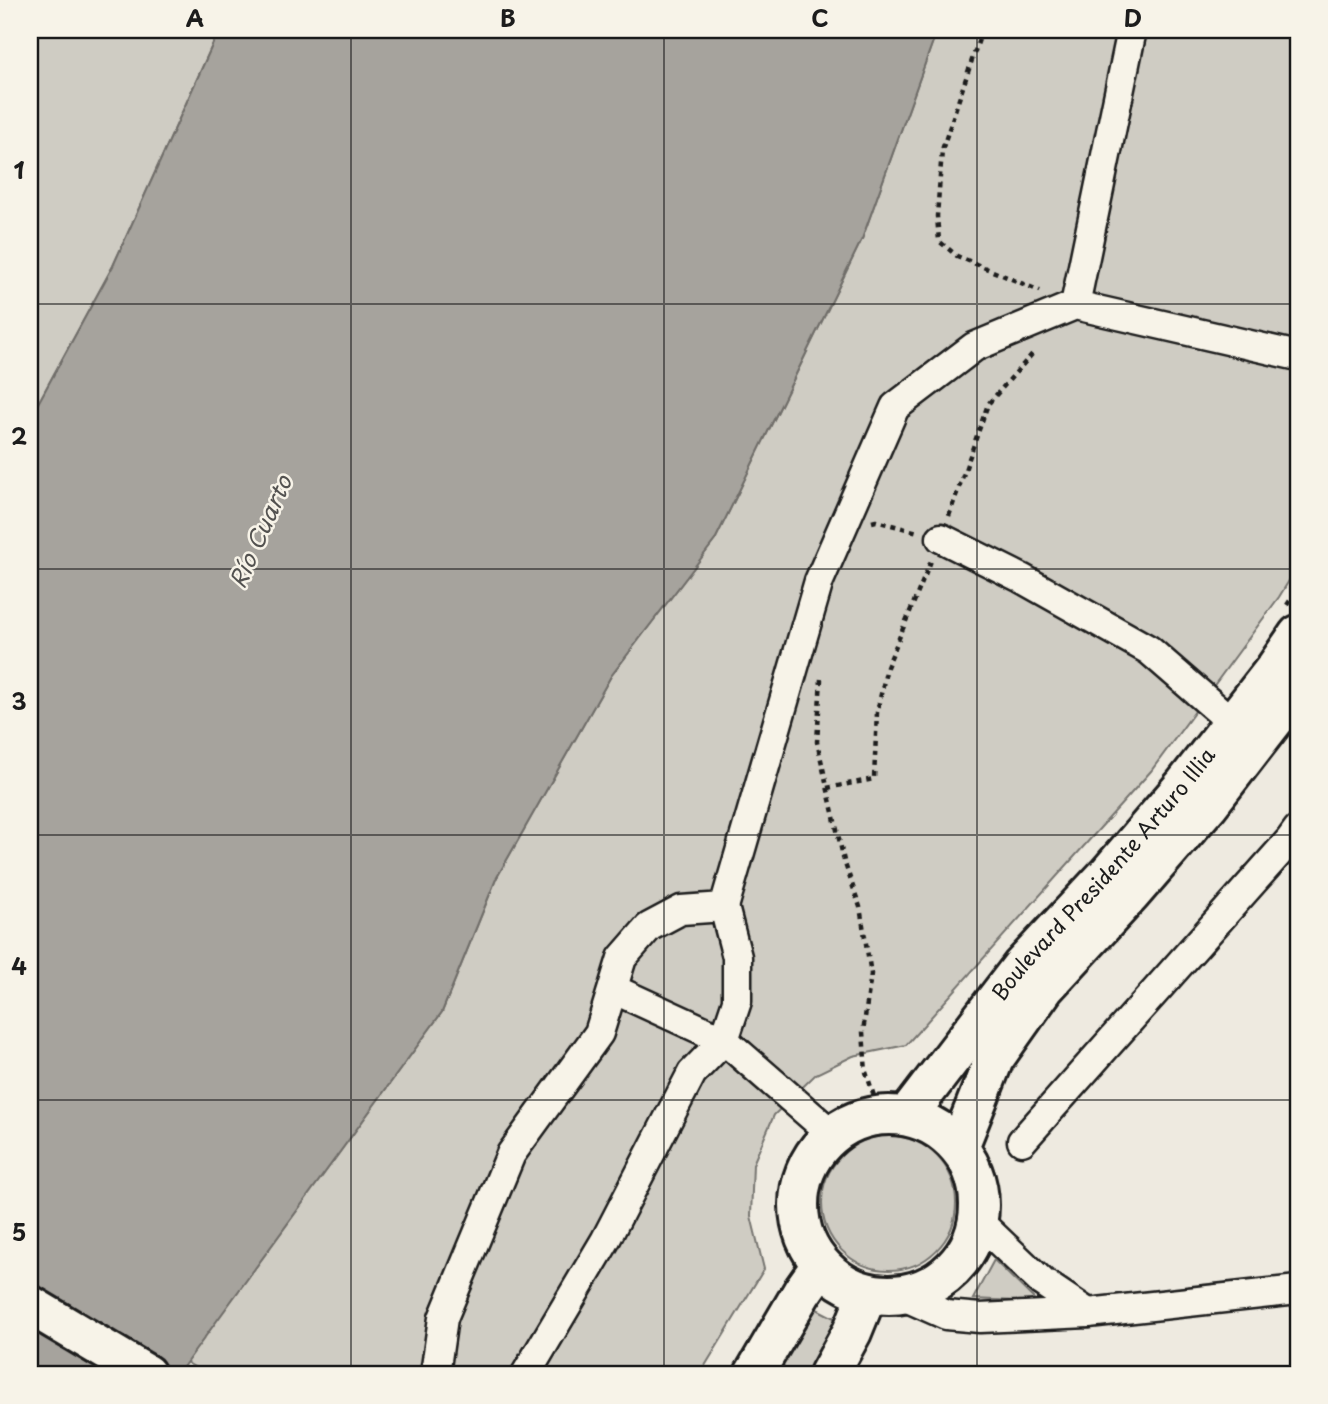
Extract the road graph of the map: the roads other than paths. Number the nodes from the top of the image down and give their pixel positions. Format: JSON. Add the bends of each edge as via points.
{"nodes":[{"id":1,"x":1132,"y":30,"type":"edge"},
{"id":2,"x":1075,"y":305,"type":"junction"},
{"id":3,"x":1298,"y":356,"type":"edge"},
{"id":4,"x":941,"y":538,"type":"road end"},
{"id":5,"x":1298,"y":635,"type":"edge"},
{"id":6,"x":1298,"y":689,"type":"edge"},
{"id":7,"x":1233,"y":723,"type":"junction"},
{"id":8,"x":1295,"y":836,"type":"edge"},
{"id":9,"x":724,"y":907,"type":"junction"},
{"id":10,"x":613,"y":989,"type":"junction"},
{"id":11,"x":724,"y":1040,"type":"junction"},
{"id":12,"x":907,"y":1116,"type":"junction"},
{"id":13,"x":832,"y":1134,"type":"junction"},
{"id":14,"x":1022,"y":1140,"type":"dead end"},
{"id":15,"x":959,"y":1147,"type":"junction"},
{"id":16,"x":979,"y":1222,"type":"junction"},
{"id":17,"x":821,"y":1265,"type":"junction"},
{"id":18,"x":1298,"y":1290,"type":"edge"},
{"id":19,"x":887,"y":1294,"type":"junction"},
{"id":20,"x":30,"y":1305,"type":"edge"},
{"id":21,"x":1088,"y":1313,"type":"junction"},
{"id":22,"x":146,"y":1374,"type":"edge"},
{"id":23,"x":435,"y":1374,"type":"edge"},
{"id":24,"x":526,"y":1374,"type":"edge"},
{"id":25,"x":754,"y":1374,"type":"edge"},
{"id":26,"x":829,"y":1374,"type":"edge"}],
"edges":[{"from":1,"to":2,"type":"street"},
{"from":2,"to":3,"type":"street"},
{"from":2,"to":9,"type":"street","via":[[974,347],[895,407],[819,581]]},
{"from":4,"to":7,"type":"street","via":[[1149,650]]},
{"from":5,"to":7,"type":"main road","name":"Boulevard Presidente Arturo Illia"},
{"from":6,"to":15,"type":"main road","name":"Boulevard Presidente Arturo Illia","via":[[1209,804],[1045,986],[994,1059]]},
{"from":7,"to":12,"type":"main road","name":"Boulevard Presidente Arturo Illia","via":[[1117,864],[1021,967]]},
{"from":8,"to":14,"type":"street"},
{"from":9,"to":10,"type":"street","via":[[681,910],[649,928],[622,958]]},
{"from":9,"to":11,"type":"street","via":[[737,957],[737,1001]]},
{"from":10,"to":11,"type":"street"},
{"from":10,"to":23,"type":"street","via":[[599,1032],[511,1154],[443,1318]]},
{"from":11,"to":13,"type":"street"},
{"from":11,"to":24,"type":"street","via":[[692,1073],[605,1241]]},
{"from":12,"to":13,"type":"main road","via":[[880,1114]]},
{"from":12,"to":15,"type":"main road","via":[[925,1121]]},
{"from":13,"to":17,"type":"main road","via":[[814,1154],[801,1181],[799,1210],[805,1239]]},
{"from":15,"to":16,"type":"main road","via":[[975,1176]]},
{"from":16,"to":19,"type":"main road","via":[[965,1254],[948,1274],[926,1288]]},
{"from":16,"to":21,"type":"street","via":[[1042,1282]]},
{"from":17,"to":19,"type":"main road","via":[[844,1284]]},
{"from":17,"to":25,"type":"main road"},
{"from":18,"to":21,"type":"street"},
{"from":19,"to":21,"type":"street","via":[[946,1315]]},
{"from":19,"to":26,"type":"main road","via":[[863,1305]]},
{"from":20,"to":22,"type":"main road"}]}
